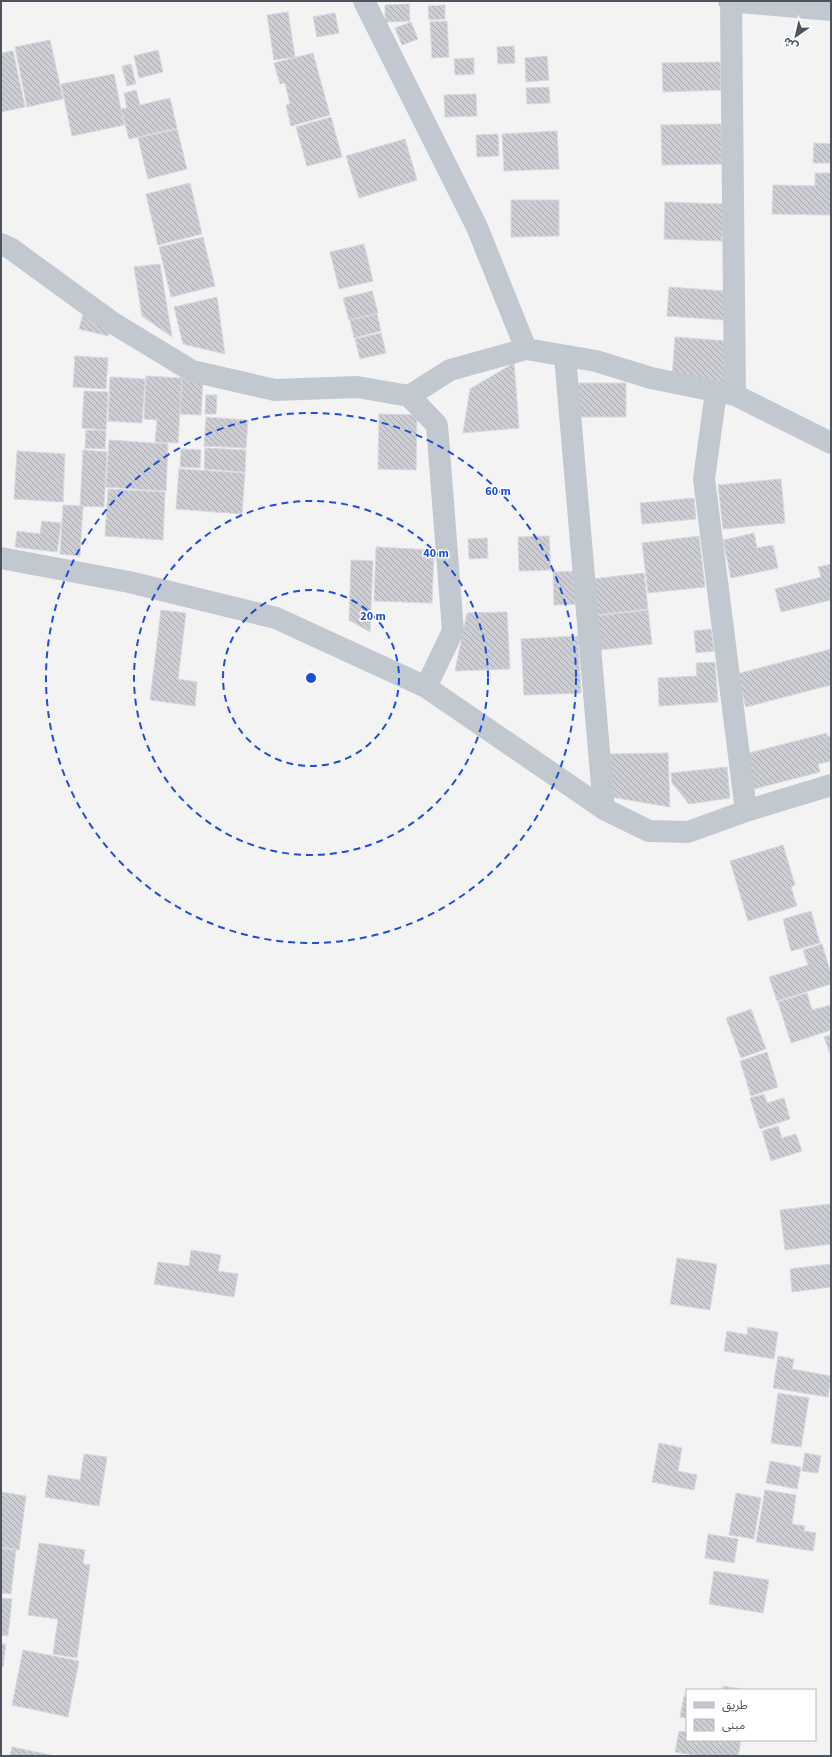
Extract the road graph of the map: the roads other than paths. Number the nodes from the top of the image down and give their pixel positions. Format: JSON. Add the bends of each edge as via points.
{"nodes":[{"id":1,"x":364,"y":1,"type":"edge"},
{"id":2,"x":730,"y":1,"type":"edge"},
{"id":3,"x":786,"y":4,"type":"edge"},
{"id":4,"x":831,"y":10,"type":"edge"},
{"id":5,"x":1,"y":244,"type":"edge"},
{"id":6,"x":526,"y":349,"type":"junction"},
{"id":7,"x":565,"y":356,"type":"junction"},
{"id":8,"x":725,"y":393,"type":"junction"},
{"id":9,"x":409,"y":396,"type":"junction"},
{"id":10,"x":831,"y":443,"type":"edge"},
{"id":11,"x":1,"y":558,"type":"edge"},
{"id":12,"x":426,"y":687,"type":"junction"},
{"id":13,"x":831,"y":785,"type":"edge"},
{"id":14,"x":604,"y":810,"type":"junction"},
{"id":15,"x":746,"y":811,"type":"junction"}],
"edges":[{"from":1,"to":6,"type":"street","via":[[477,227]]},
{"from":2,"to":3,"type":"street"},
{"from":2,"to":8,"type":"street"},
{"from":3,"to":4,"type":"street"},
{"from":5,"to":9,"type":"street","via":[[113,323],[192,371],[275,390],[357,387]]},
{"from":6,"to":7,"type":"street"},
{"from":6,"to":9,"type":"street","via":[[450,370]]},
{"from":7,"to":8,"type":"street","via":[[596,361],[651,378]]},
{"from":7,"to":14,"type":"street"},
{"from":8,"to":10,"type":"street"},
{"from":8,"to":15,"type":"street","via":[[704,479]]},
{"from":9,"to":12,"type":"street","via":[[437,425],[453,631]]},
{"from":11,"to":12,"type":"street","via":[[130,582],[276,618]]},
{"from":12,"to":14,"type":"street"},
{"from":13,"to":15,"type":"street"},
{"from":14,"to":15,"type":"street","via":[[649,831],[688,832]]}]}
